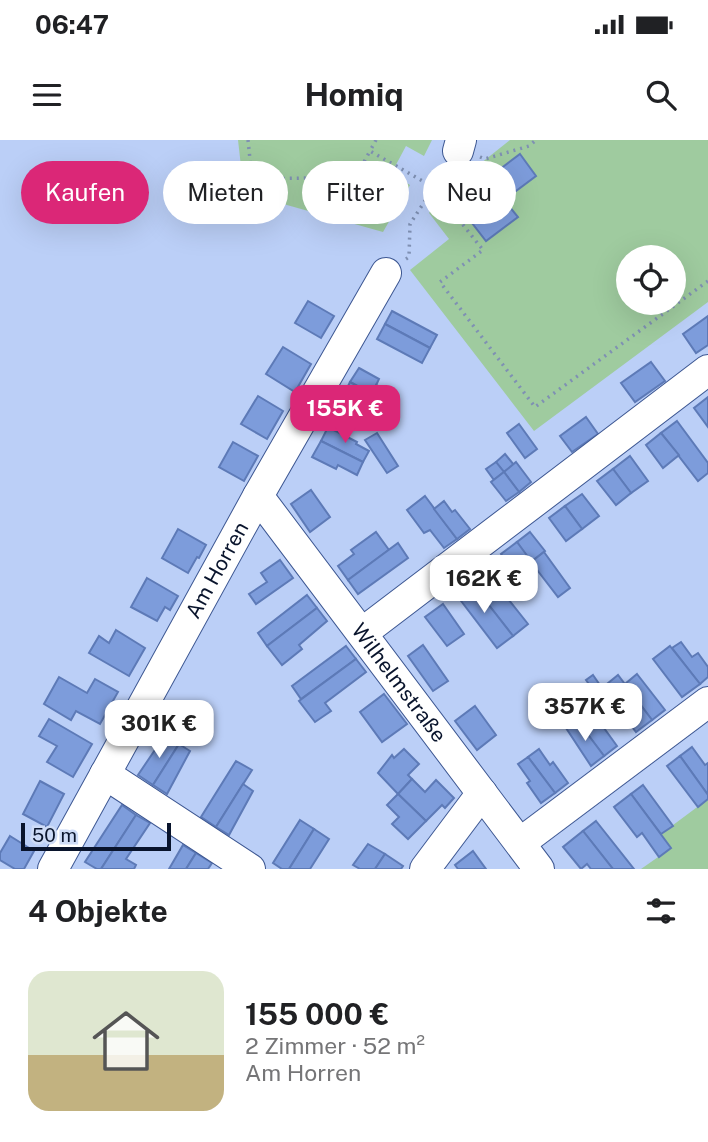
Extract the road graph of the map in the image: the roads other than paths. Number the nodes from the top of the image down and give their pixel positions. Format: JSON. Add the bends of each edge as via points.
{"nodes":[{"id":1,"x":386,"y":273,"type":"road end"},
{"id":2,"x":708,"y":370,"type":"edge"},
{"id":3,"x":258,"y":496,"type":"junction"},
{"id":4,"x":362,"y":633,"type":"junction"},
{"id":5,"x":708,"y":702,"type":"edge"},
{"id":6,"x":105,"y":774,"type":"junction"},
{"id":7,"x":482,"y":793,"type":"junction"},
{"id":8,"x":520,"y":843,"type":"junction"},
{"id":9,"x":53,"y":869,"type":"edge"},
{"id":10,"x":250,"y":869,"type":"edge"},
{"id":11,"x":425,"y":869,"type":"edge"},
{"id":12,"x":539,"y":869,"type":"edge"}],
"edges":[{"from":1,"to":3,"type":"street","name":"Am Horren"},
{"from":2,"to":4,"type":"street"},
{"from":3,"to":4,"type":"street","name":"Wilhelmstraße"},
{"from":3,"to":6,"type":"street","name":"Am Horren"},
{"from":4,"to":7,"type":"street","name":"Wilhelmstraße"},
{"from":5,"to":8,"type":"street"},
{"from":6,"to":9,"type":"street","name":"Am Horren"},
{"from":6,"to":10,"type":"street"},
{"from":7,"to":8,"type":"street","name":"Wilhelmstraße"},
{"from":7,"to":11,"type":"street"},
{"from":8,"to":12,"type":"street","name":"Wilhelmstraße"}]}
